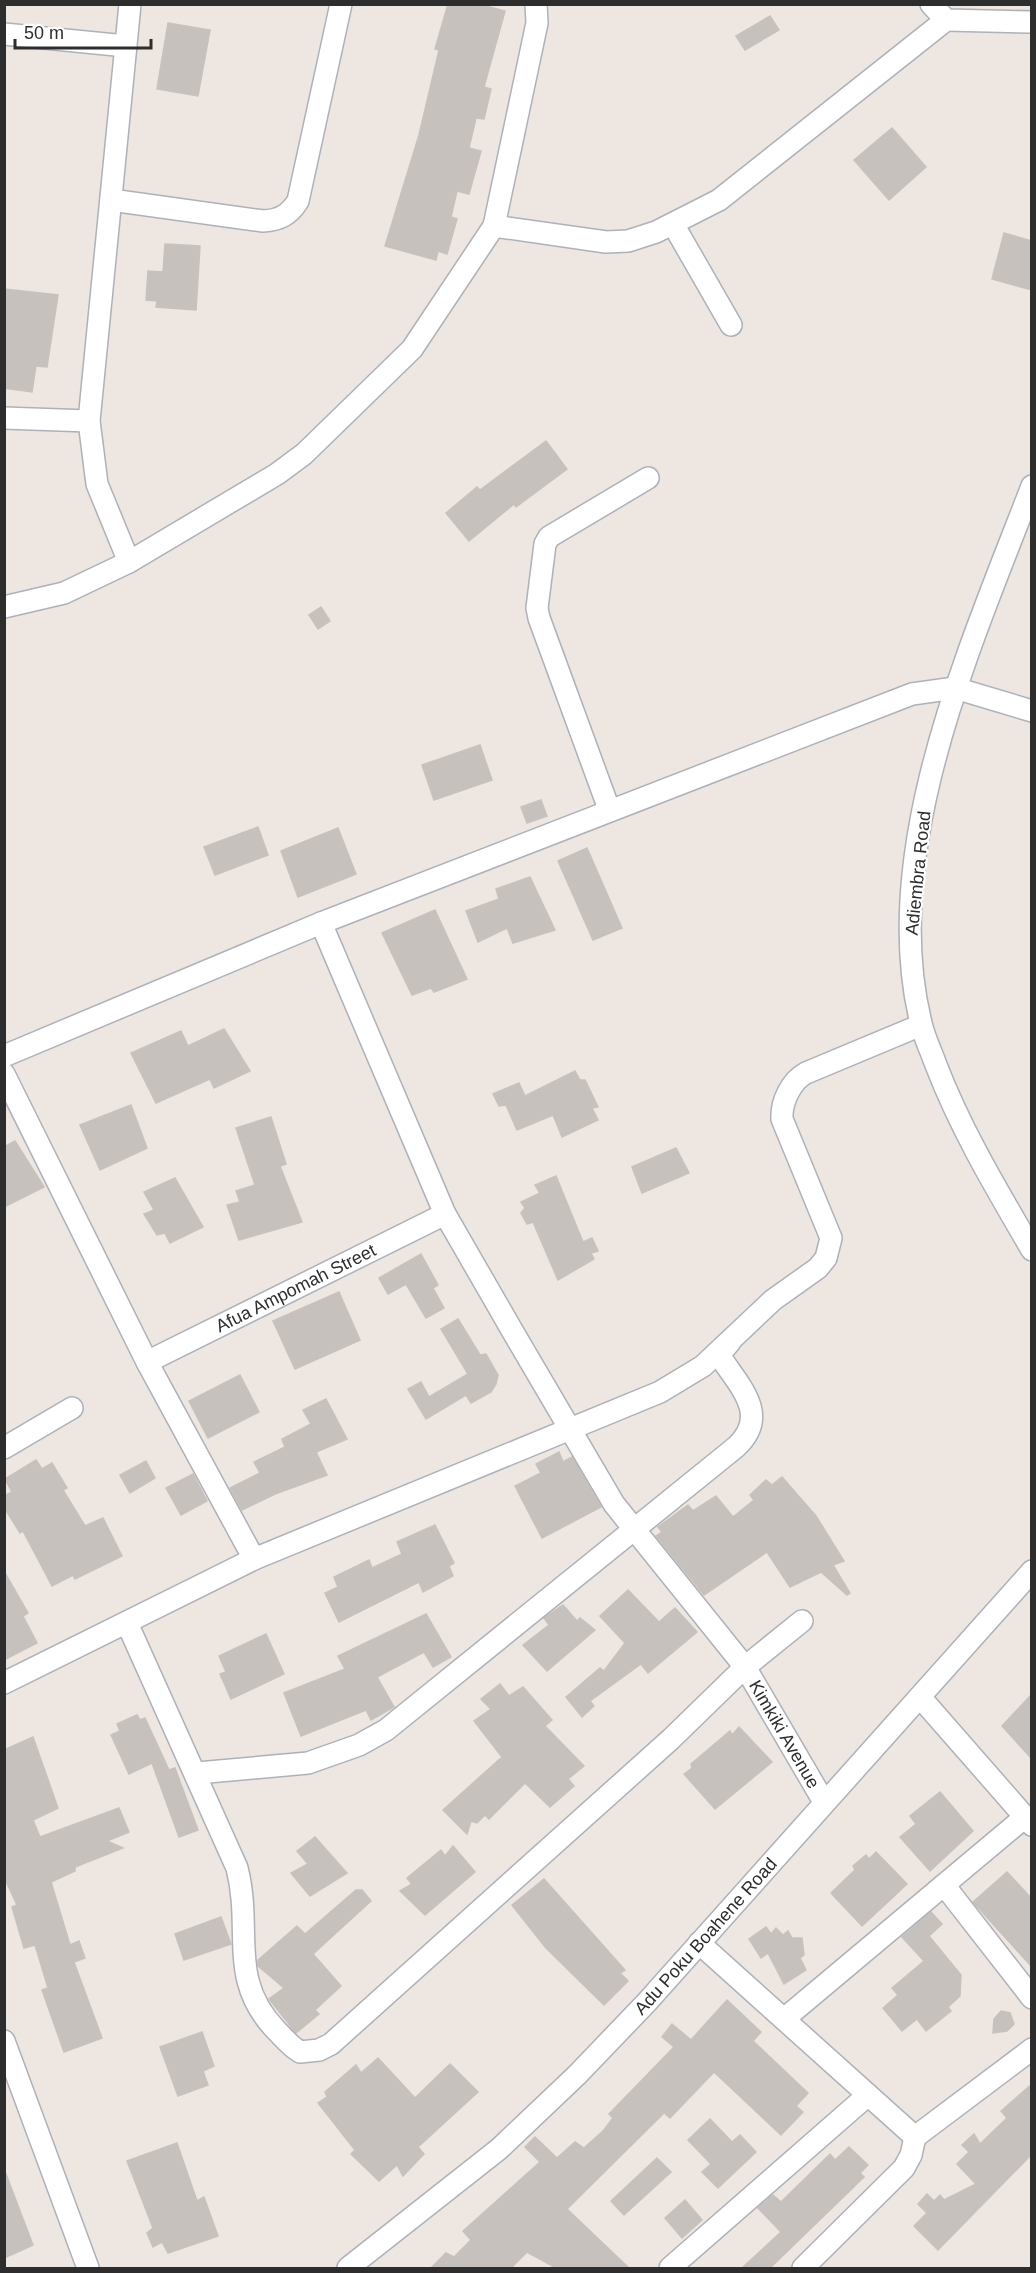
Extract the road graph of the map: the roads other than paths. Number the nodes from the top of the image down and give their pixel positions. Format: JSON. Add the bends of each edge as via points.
{"nodes":[{"id":1,"x":130,"y":4,"type":"edge"},
{"id":2,"x":341,"y":4,"type":"edge"},
{"id":3,"x":536,"y":4,"type":"edge"},
{"id":4,"x":931,"y":4,"type":"edge"},
{"id":5,"x":946,"y":20,"type":"junction"},
{"id":6,"x":1032,"y":22,"type":"edge"},
{"id":7,"x":4,"y":34,"type":"edge"},
{"id":8,"x":126,"y":46,"type":"junction"},
{"id":9,"x":111,"y":200,"type":"junction"},
{"id":10,"x":673,"y":224,"type":"junction"},
{"id":11,"x":494,"y":226,"type":"junction"},
{"id":12,"x":731,"y":324,"type":"dead end"},
{"id":13,"x":4,"y":418,"type":"edge"},
{"id":14,"x":89,"y":421,"type":"junction"},
{"id":15,"x":648,"y":478,"type":"dead end"},
{"id":16,"x":1032,"y":486,"type":"edge"},
{"id":17,"x":129,"y":562,"type":"junction"},
{"id":18,"x":4,"y":607,"type":"edge"},
{"id":19,"x":955,"y":688,"type":"junction"},
{"id":20,"x":1032,"y":711,"type":"edge"},
{"id":21,"x":609,"y":809,"type":"junction"},
{"id":22,"x":321,"y":923,"type":"junction"},
{"id":23,"x":921,"y":1025,"type":"junction"},
{"id":24,"x":4,"y":1056,"type":"edge"},
{"id":25,"x":4,"y":1074,"type":"edge"},
{"id":26,"x":446,"y":1214,"type":"junction"},
{"id":27,"x":1032,"y":1250,"type":"edge"},
{"id":28,"x":732,"y":1339,"type":"junction"},
{"id":29,"x":147,"y":1362,"type":"junction"},
{"id":30,"x":72,"y":1408,"type":"dead end"},
{"id":31,"x":570,"y":1431,"type":"junction"},
{"id":32,"x":4,"y":1448,"type":"edge"},
{"id":33,"x":633,"y":1528,"type":"junction"},
{"id":34,"x":254,"y":1559,"type":"junction"},
{"id":35,"x":1032,"y":1571,"type":"edge"},
{"id":36,"x":802,"y":1621,"type":"dead end"},
{"id":37,"x":128,"y":1623,"type":"junction"},
{"id":38,"x":745,"y":1667,"type":"junction"},
{"id":39,"x":4,"y":1683,"type":"edge"},
{"id":40,"x":920,"y":1697,"type":"junction"},
{"id":41,"x":197,"y":1773,"type":"junction"},
{"id":42,"x":824,"y":1802,"type":"junction"},
{"id":43,"x":1028,"y":1821,"type":"edge"},
{"id":44,"x":944,"y":1885,"type":"junction"},
{"id":45,"x":699,"y":1943,"type":"junction"},
{"id":46,"x":1032,"y":1998,"type":"edge"},
{"id":47,"x":784,"y":2019,"type":"junction"},
{"id":48,"x":4,"y":2041,"type":"edge"},
{"id":49,"x":1032,"y":2049,"type":"edge"},
{"id":50,"x":868,"y":2095,"type":"junction"},
{"id":51,"x":915,"y":2137,"type":"junction"},
{"id":52,"x":88,"y":2268,"type":"edge"},
{"id":53,"x":348,"y":2268,"type":"edge"},
{"id":54,"x":670,"y":2268,"type":"edge"},
{"id":55,"x":803,"y":2268,"type":"edge"}],
"edges":[{"from":1,"to":8,"type":"street"},
{"from":2,"to":9,"type":"street","via":[[298,201],[290,213],[263,221]]},
{"from":3,"to":11,"type":"street","via":[[537,23]]},
{"from":4,"to":5,"type":"street"},
{"from":5,"to":6,"type":"street"},
{"from":5,"to":10,"type":"street","via":[[719,200]]},
{"from":7,"to":8,"type":"street"},
{"from":8,"to":9,"type":"street"},
{"from":9,"to":14,"type":"street"},
{"from":10,"to":11,"type":"street","via":[[628,241],[606,242]]},
{"from":10,"to":12,"type":"street"},
{"from":11,"to":17,"type":"street","via":[[412,349],[304,454]]},
{"from":13,"to":14,"type":"street"},
{"from":14,"to":17,"type":"street","via":[[97,484]]},
{"from":15,"to":21,"type":"street","via":[[549,537],[537,608]]},
{"from":16,"to":19,"type":"street","name":"Adiembra Road"},
{"from":17,"to":18,"type":"street","via":[[64,593]]},
{"from":19,"to":20,"type":"street"},
{"from":19,"to":21,"type":"street","via":[[912,694]]},
{"from":19,"to":23,"type":"street","name":"Adiembra Road","via":[[921,826],[913,884],[909,928],[911,977]]},
{"from":21,"to":22,"type":"street"},
{"from":22,"to":24,"type":"street"},
{"from":22,"to":26,"type":"street","name":"Kimkiki Avenue"},
{"from":23,"to":27,"type":"street","name":"Adiembra Road","via":[[948,1095]]},
{"from":23,"to":28,"type":"street","via":[[795,1081],[784,1102],[782,1119],[831,1238],[830,1247],[818,1268],[773,1300]]},
{"from":25,"to":29,"type":"street"},
{"from":26,"to":29,"type":"street","name":"Afua Ampomah Street"},
{"from":26,"to":31,"type":"street","name":"Kimkiki Avenue"},
{"from":28,"to":31,"type":"street","via":[[681,1381]]},
{"from":28,"to":33,"type":"street","via":[[718,1355],[750,1403],[753,1419],[745,1439]]},
{"from":29,"to":34,"type":"street"},
{"from":30,"to":32,"type":"street"},
{"from":31,"to":33,"type":"street","name":"Kimkiki Avenue"},
{"from":31,"to":34,"type":"street"},
{"from":33,"to":38,"type":"street","name":"Kimkiki Avenue"},
{"from":33,"to":41,"type":"street","via":[[386,1730],[308,1764]]},
{"from":34,"to":37,"type":"street"},
{"from":35,"to":40,"type":"street","name":"Adu Poku Boahene Road"},
{"from":36,"to":38,"type":"street"},
{"from":37,"to":39,"type":"street"},
{"from":37,"to":41,"type":"street"},
{"from":38,"to":41,"type":"street","via":[[663,1747],[331,2044],[310,2052],[292,2047],[261,2014],[248,1988],[243,1893],[237,1868]]},
{"from":38,"to":42,"type":"street","name":"Kimkiki Avenue"},
{"from":40,"to":42,"type":"street","name":"Adu Poku Boahene Road"},
{"from":40,"to":43,"type":"street"},
{"from":42,"to":45,"type":"street","name":"Adu Poku Boahene Road"},
{"from":43,"to":44,"type":"street"},
{"from":44,"to":46,"type":"street"},
{"from":44,"to":47,"type":"street"},
{"from":45,"to":47,"type":"street"},
{"from":45,"to":53,"type":"street","name":"Adu Poku Boahene Road","via":[[576,2075],[500,2149]]},
{"from":47,"to":50,"type":"street"},
{"from":48,"to":52,"type":"street"},
{"from":49,"to":51,"type":"street"},
{"from":50,"to":51,"type":"street"},
{"from":50,"to":54,"type":"street"},
{"from":51,"to":55,"type":"street","via":[[904,2168]]}]}
